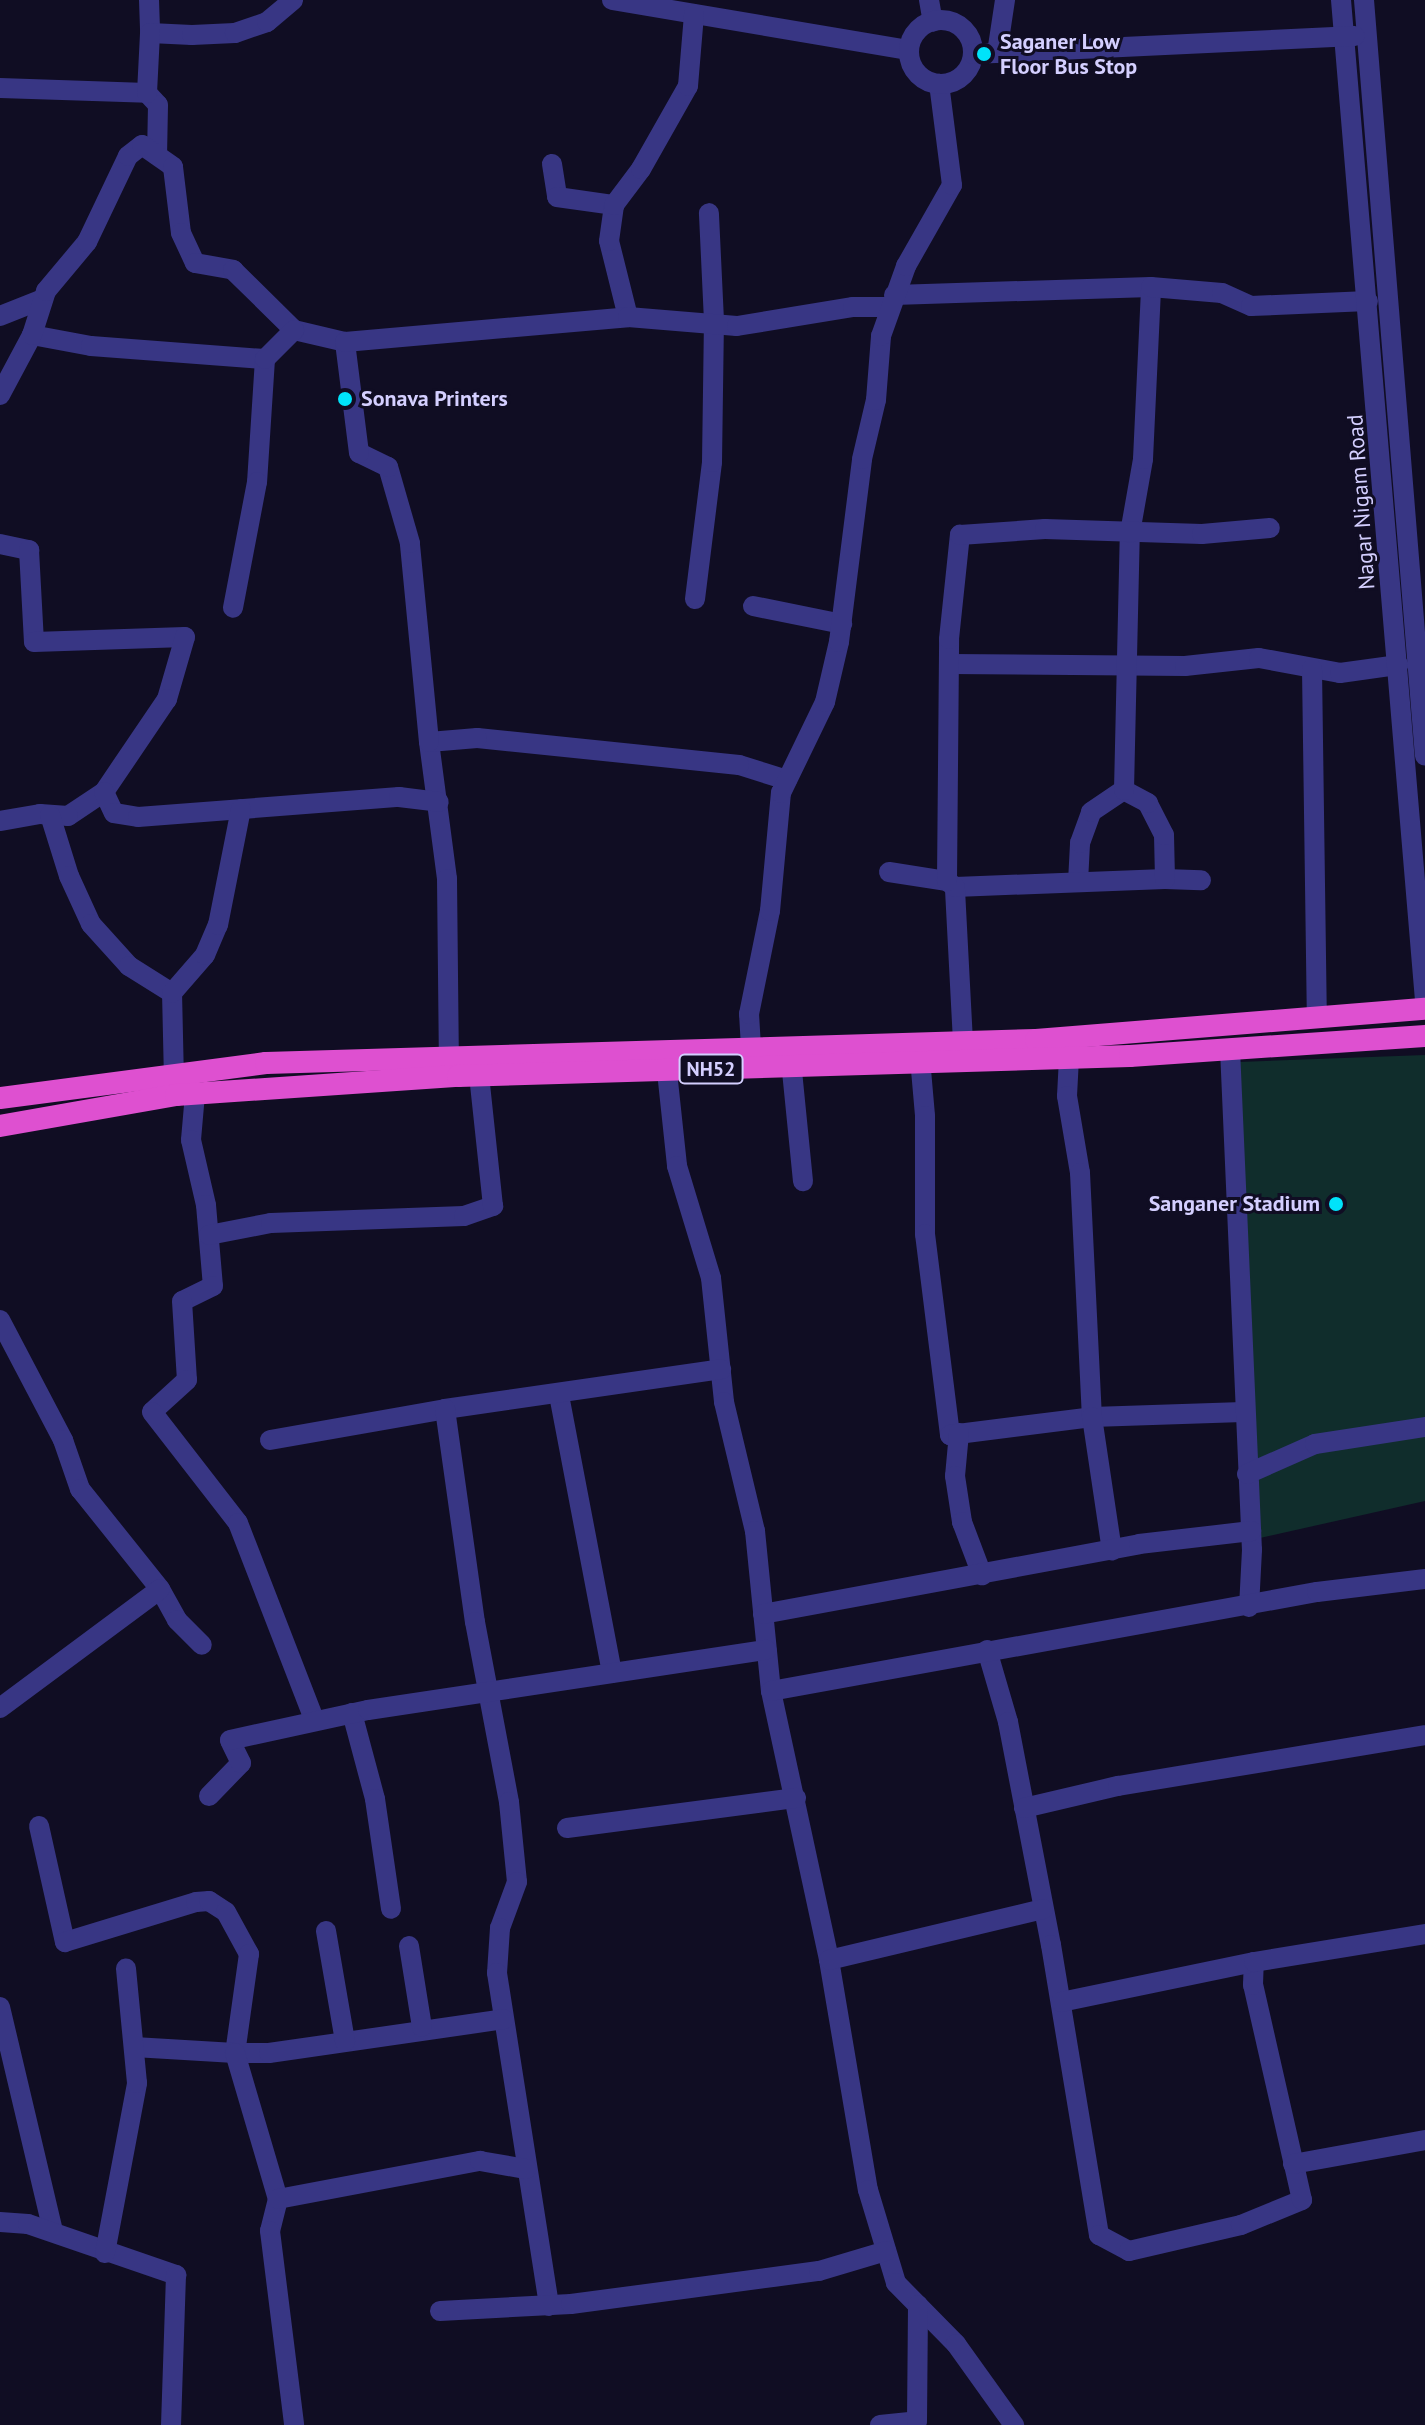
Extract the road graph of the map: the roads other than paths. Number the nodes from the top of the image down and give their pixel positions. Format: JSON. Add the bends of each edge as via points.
{"nodes":[{"id":1,"x":149,"y":0,"type":"edge"},
{"id":2,"x":293,"y":0,"type":"edge"},
{"id":3,"x":612,"y":0,"type":"edge"},
{"id":4,"x":929,"y":0,"type":"edge"},
{"id":5,"x":1005,"y":0,"type":"edge"},
{"id":6,"x":1341,"y":0,"type":"edge"},
{"id":7,"x":1364,"y":0,"type":"edge"},
{"id":8,"x":694,"y":14,"type":"junction"},
{"id":9,"x":933,"y":22,"type":"junction"},
{"id":10,"x":150,"y":33,"type":"junction"},
{"id":11,"x":1344,"y":35,"type":"junction"},
{"id":12,"x":1367,"y":36,"type":"junction"},
{"id":13,"x":909,"y":50,"type":"junction"},
{"id":14,"x":997,"y":53,"type":"junction"},
{"id":15,"x":973,"y":54,"type":"junction"},
{"id":16,"x":939,"y":84,"type":"junction"},
{"id":17,"x":0,"y":88,"type":"edge"},
{"id":18,"x":147,"y":93,"type":"junction"},
{"id":19,"x":157,"y":155,"type":"junction"},
{"id":20,"x":552,"y":164,"type":"dead end"},
{"id":21,"x":614,"y":205,"type":"junction"},
{"id":22,"x":709,"y":213,"type":"dead end"},
{"id":23,"x":1151,"y":287,"type":"junction"},
{"id":24,"x":43,"y":299,"type":"junction"},
{"id":25,"x":892,"y":301,"type":"junction"},
{"id":26,"x":1368,"y":301,"type":"junction"},
{"id":27,"x":0,"y":316,"type":"edge"},
{"id":28,"x":628,"y":317,"type":"junction"},
{"id":29,"x":714,"y":321,"type":"junction"},
{"id":30,"x":294,"y":330,"type":"junction"},
{"id":31,"x":32,"y":335,"type":"junction"},
{"id":32,"x":345,"y":342,"type":"junction"},
{"id":33,"x":265,"y":359,"type":"junction"},
{"id":34,"x":0,"y":395,"type":"edge"},
{"id":35,"x":1270,"y":528,"type":"dead end"},
{"id":36,"x":1130,"y":533,"type":"junction"},
{"id":37,"x":0,"y":544,"type":"edge"},
{"id":38,"x":695,"y":599,"type":"dead end"},
{"id":39,"x":753,"y":606,"type":"dead end"},
{"id":40,"x":233,"y":608,"type":"dead end"},
{"id":41,"x":842,"y":624,"type":"junction"},
{"id":42,"x":949,"y":664,"type":"junction"},
{"id":43,"x":1398,"y":665,"type":"junction"},
{"id":44,"x":1127,"y":666,"type":"junction"},
{"id":45,"x":1312,"y":669,"type":"junction"},
{"id":46,"x":429,"y":742,"type":"junction"},
{"id":47,"x":1425,"y":756,"type":"edge"},
{"id":48,"x":787,"y":780,"type":"junction"},
{"id":49,"x":1124,"y":790,"type":"junction"},
{"id":50,"x":104,"y":792,"type":"junction"},
{"id":51,"x":439,"y":802,"type":"junction"},
{"id":52,"x":241,"y":809,"type":"junction"},
{"id":53,"x":50,"y":815,"type":"junction"},
{"id":54,"x":0,"y":821,"type":"edge"},
{"id":55,"x":889,"y":872,"type":"dead end"},
{"id":56,"x":1165,"y":879,"type":"junction"},
{"id":57,"x":1201,"y":880,"type":"dead end"},
{"id":58,"x":1078,"y":882,"type":"junction"},
{"id":59,"x":951,"y":884,"type":"junction"},
{"id":60,"x":172,"y":993,"type":"junction"},
{"id":61,"x":1425,"y":1001,"type":"edge"},
{"id":62,"x":1425,"y":1009,"type":"edge"},
{"id":63,"x":1317,"y":1018,"type":"junction"},
{"id":64,"x":1425,"y":1036,"type":"edge"},
{"id":65,"x":963,"y":1042,"type":"junction"},
{"id":66,"x":1230,"y":1049,"type":"junction"},
{"id":67,"x":920,"y":1054,"type":"junction"},
{"id":68,"x":790,"y":1057,"type":"junction"},
{"id":69,"x":449,"y":1058,"type":"junction"},
{"id":70,"x":753,"y":1058,"type":"junction"},
{"id":71,"x":1069,"y":1058,"type":"junction"},
{"id":72,"x":665,"y":1061,"type":"junction"},
{"id":73,"x":479,"y":1075,"type":"junction"},
{"id":74,"x":174,"y":1078,"type":"junction"},
{"id":75,"x":195,"y":1094,"type":"junction"},
{"id":76,"x":0,"y":1098,"type":"edge"},
{"id":77,"x":0,"y":1126,"type":"edge"},
{"id":78,"x":803,"y":1181,"type":"dead end"},
{"id":79,"x":209,"y":1235,"type":"junction"},
{"id":80,"x":0,"y":1320,"type":"edge"},
{"id":81,"x":721,"y":1369,"type":"junction"},
{"id":82,"x":559,"y":1395,"type":"junction"},
{"id":83,"x":445,"y":1409,"type":"junction"},
{"id":84,"x":1243,"y":1412,"type":"junction"},
{"id":85,"x":1092,"y":1417,"type":"junction"},
{"id":86,"x":1425,"y":1427,"type":"edge"},
{"id":87,"x":959,"y":1433,"type":"junction"},
{"id":88,"x":270,"y":1440,"type":"dead end"},
{"id":89,"x":1247,"y":1474,"type":"junction"},
{"id":90,"x":1251,"y":1531,"type":"junction"},
{"id":91,"x":1112,"y":1551,"type":"junction"},
{"id":92,"x":982,"y":1575,"type":"junction"},
{"id":93,"x":1425,"y":1579,"type":"edge"},
{"id":94,"x":160,"y":1589,"type":"junction"},
{"id":95,"x":1249,"y":1607,"type":"junction"},
{"id":96,"x":763,"y":1614,"type":"junction"},
{"id":97,"x":202,"y":1645,"type":"dead end"},
{"id":98,"x":767,"y":1650,"type":"junction"},
{"id":99,"x":987,"y":1650,"type":"junction"},
{"id":100,"x":612,"y":1673,"type":"junction"},
{"id":101,"x":771,"y":1691,"type":"junction"},
{"id":102,"x":488,"y":1692,"type":"junction"},
{"id":103,"x":0,"y":1708,"type":"edge"},
{"id":104,"x":352,"y":1713,"type":"junction"},
{"id":105,"x":314,"y":1719,"type":"junction"},
{"id":106,"x":1425,"y":1735,"type":"edge"},
{"id":107,"x":209,"y":1796,"type":"dead end"},
{"id":108,"x":796,"y":1798,"type":"junction"},
{"id":109,"x":1024,"y":1808,"type":"junction"},
{"id":110,"x":39,"y":1826,"type":"dead end"},
{"id":111,"x":567,"y":1828,"type":"dead end"},
{"id":112,"x":391,"y":1909,"type":"dead end"},
{"id":113,"x":1043,"y":1909,"type":"junction"},
{"id":114,"x":326,"y":1931,"type":"dead end"},
{"id":115,"x":1425,"y":1934,"type":"edge"},
{"id":116,"x":409,"y":1946,"type":"dead end"},
{"id":117,"x":829,"y":1960,"type":"junction"},
{"id":118,"x":1254,"y":1962,"type":"junction"},
{"id":119,"x":126,"y":1969,"type":"dead end"},
{"id":120,"x":1061,"y":2002,"type":"junction"},
{"id":121,"x":0,"y":2007,"type":"edge"},
{"id":122,"x":504,"y":2019,"type":"junction"},
{"id":123,"x":422,"y":2027,"type":"junction"},
{"id":124,"x":345,"y":2041,"type":"junction"},
{"id":125,"x":134,"y":2047,"type":"junction"},
{"id":126,"x":235,"y":2053,"type":"junction"},
{"id":127,"x":1425,"y":2140,"type":"edge"},
{"id":128,"x":1293,"y":2164,"type":"junction"},
{"id":129,"x":526,"y":2169,"type":"junction"},
{"id":130,"x":278,"y":2199,"type":"junction"},
{"id":131,"x":0,"y":2222,"type":"edge"},
{"id":132,"x":53,"y":2232,"type":"junction"},
{"id":133,"x":886,"y":2251,"type":"junction"},
{"id":134,"x":105,"y":2253,"type":"junction"},
{"id":135,"x":918,"y":2305,"type":"junction"},
{"id":136,"x":549,"y":2306,"type":"junction"},
{"id":137,"x":440,"y":2311,"type":"dead end"},
{"id":138,"x":171,"y":2425,"type":"edge"},
{"id":139,"x":294,"y":2425,"type":"edge"},
{"id":140,"x":880,"y":2425,"type":"edge"},
{"id":141,"x":1014,"y":2425,"type":"edge"}],
"edges":[{"from":1,"to":10,"type":"street"},
{"from":2,"to":10,"type":"street","via":[[267,22],[235,33]]},
{"from":3,"to":8,"type":"street"},
{"from":4,"to":9,"type":"street"},
{"from":5,"to":14,"type":"street"},
{"from":6,"to":11,"type":"street","name":"Nagar Nigam Road"},
{"from":7,"to":12,"type":"street","name":"Nagar Nigam Road"},
{"from":8,"to":13,"type":"street"},
{"from":8,"to":21,"type":"street","via":[[688,86]]},
{"from":9,"to":13,"type":"street","via":[[919,28]]},
{"from":9,"to":15,"type":"street","via":[[955,24],[965,31]]},
{"from":10,"to":18,"type":"street"},
{"from":11,"to":12,"type":"street"},
{"from":11,"to":14,"type":"street"},
{"from":11,"to":26,"type":"street","name":"Nagar Nigam Road"},
{"from":12,"to":47,"type":"street","name":"Nagar Nigam Road"},
{"from":13,"to":16,"type":"street","via":[[916,74]]},
{"from":14,"to":15,"type":"street"},
{"from":15,"to":16,"type":"street","via":[[962,76]]},
{"from":16,"to":25,"type":"street","via":[[952,185]]},
{"from":17,"to":18,"type":"street"},
{"from":18,"to":19,"type":"street","via":[[158,105]]},
{"from":19,"to":24,"type":"street","via":[[142,145],[128,156],[94,230]]},
{"from":19,"to":30,"type":"street","via":[[173,167],[181,233],[195,263],[233,270]]},
{"from":20,"to":21,"type":"street","via":[[557,197]]},
{"from":21,"to":28,"type":"street","via":[[609,241]]},
{"from":22,"to":29,"type":"street"},
{"from":23,"to":25,"type":"street"},
{"from":23,"to":26,"type":"street","via":[[1222,293],[1251,306]]},
{"from":23,"to":36,"type":"street","via":[[1143,459]]},
{"from":24,"to":27,"type":"street"},
{"from":24,"to":31,"type":"street"},
{"from":25,"to":29,"type":"street","via":[[737,326]]},
{"from":25,"to":41,"type":"street","via":[[881,336]]},
{"from":26,"to":43,"type":"street","name":"Nagar Nigam Road"},
{"from":28,"to":29,"type":"street"},
{"from":28,"to":32,"type":"street"},
{"from":29,"to":38,"type":"street","via":[[712,462]]},
{"from":30,"to":32,"type":"street"},
{"from":30,"to":33,"type":"street"},
{"from":31,"to":33,"type":"street","via":[[91,346]]},
{"from":31,"to":34,"type":"street"},
{"from":32,"to":46,"type":"street","via":[[359,453],[388,467],[410,543]]},
{"from":33,"to":40,"type":"street","via":[[257,482]]},
{"from":35,"to":36,"type":"street"},
{"from":36,"to":42,"type":"street","via":[[1045,529],[960,535]]},
{"from":36,"to":44,"type":"street"},
{"from":37,"to":50,"type":"street","via":[[29,550],[34,642],[185,637],[167,699]]},
{"from":39,"to":41,"type":"street"},
{"from":41,"to":48,"type":"street","via":[[825,702]]},
{"from":42,"to":44,"type":"street"},
{"from":42,"to":59,"type":"street"},
{"from":43,"to":45,"type":"street","via":[[1340,673]]},
{"from":43,"to":61,"type":"street","name":"Nagar Nigam Road"},
{"from":44,"to":45,"type":"street","via":[[1259,658]]},
{"from":44,"to":49,"type":"street"},
{"from":45,"to":63,"type":"street"},
{"from":46,"to":48,"type":"street","via":[[477,738],[739,765]]},
{"from":46,"to":51,"type":"street"},
{"from":48,"to":70,"type":"street","via":[[781,793],[770,911],[749,1014]]},
{"from":49,"to":56,"type":"street","via":[[1148,803],[1164,835]]},
{"from":49,"to":58,"type":"street","via":[[1091,812],[1080,843]]},
{"from":50,"to":52,"type":"street","via":[[114,813],[138,817]]},
{"from":50,"to":53,"type":"street","via":[[68,816]]},
{"from":51,"to":52,"type":"street","via":[[399,797]]},
{"from":51,"to":69,"type":"street","via":[[447,879]]},
{"from":52,"to":60,"type":"street","via":[[218,925],[205,955]]},
{"from":53,"to":54,"type":"street"},
{"from":53,"to":60,"type":"street","via":[[91,924],[129,966]]},
{"from":55,"to":59,"type":"street"},
{"from":56,"to":57,"type":"street"},
{"from":56,"to":58,"type":"street"},
{"from":58,"to":59,"type":"street"},
{"from":59,"to":65,"type":"street"},
{"from":60,"to":74,"type":"street"},
{"from":62,"to":63,"type":"highway","number":"NH52"},
{"from":63,"to":65,"type":"highway","number":"NH52"},
{"from":64,"to":66,"type":"highway","number":"NH52"},
{"from":65,"to":67,"type":"highway","number":"NH52"},
{"from":66,"to":71,"type":"highway","number":"NH52"},
{"from":66,"to":84,"type":"street"},
{"from":67,"to":68,"type":"highway","number":"NH52"},
{"from":67,"to":71,"type":"highway","number":"NH52"},
{"from":67,"to":87,"type":"street","via":[[925,1234],[937,1352],[950,1435]]},
{"from":68,"to":70,"type":"highway","number":"NH52"},
{"from":68,"to":78,"type":"street"},
{"from":69,"to":72,"type":"highway","number":"NH52"},
{"from":69,"to":74,"type":"highway","number":"NH52","via":[[266,1063]]},
{"from":70,"to":72,"type":"highway","number":"NH52"},
{"from":71,"to":85,"type":"street","via":[[1067,1096],[1080,1173]]},
{"from":72,"to":73,"type":"highway","number":"NH52"},
{"from":72,"to":81,"type":"street","via":[[677,1166],[711,1278]]},
{"from":73,"to":75,"type":"highway","number":"NH52"},
{"from":73,"to":79,"type":"street","via":[[493,1206],[464,1216],[271,1223]]},
{"from":74,"to":76,"type":"highway","number":"NH52"},
{"from":75,"to":77,"type":"highway","number":"NH52"},
{"from":75,"to":79,"type":"street","via":[[191,1140]]},
{"from":79,"to":105,"type":"street","via":[[213,1286],[182,1301],[187,1380],[152,1412],[238,1523]]},
{"from":80,"to":94,"type":"street","via":[[63,1440],[80,1489]]},
{"from":81,"to":82,"type":"street"},
{"from":81,"to":96,"type":"street","via":[[755,1531]]},
{"from":82,"to":83,"type":"street"},
{"from":82,"to":100,"type":"street"},
{"from":83,"to":88,"type":"street"},
{"from":83,"to":102,"type":"street"},
{"from":84,"to":85,"type":"street"},
{"from":84,"to":89,"type":"street"},
{"from":85,"to":87,"type":"street"},
{"from":85,"to":91,"type":"street"},
{"from":86,"to":89,"type":"street","via":[[1315,1444]]},
{"from":87,"to":92,"type":"street","via":[[955,1476],[962,1522]]},
{"from":89,"to":90,"type":"street"},
{"from":90,"to":91,"type":"street"},
{"from":90,"to":95,"type":"street"},
{"from":91,"to":92,"type":"street"},
{"from":92,"to":96,"type":"street"},
{"from":93,"to":95,"type":"street"},
{"from":94,"to":97,"type":"street","via":[[177,1620]]},
{"from":94,"to":103,"type":"street"},
{"from":95,"to":99,"type":"street"},
{"from":96,"to":98,"type":"street"},
{"from":98,"to":100,"type":"street"},
{"from":98,"to":101,"type":"street"},
{"from":99,"to":101,"type":"street"},
{"from":99,"to":109,"type":"street"},
{"from":100,"to":102,"type":"street"},
{"from":101,"to":108,"type":"street"},
{"from":102,"to":104,"type":"street"},
{"from":102,"to":122,"type":"street","via":[[509,1802],[517,1882],[500,1928],[497,1973]]},
{"from":104,"to":105,"type":"street"},
{"from":104,"to":112,"type":"street","via":[[375,1799]]},
{"from":105,"to":107,"type":"street","via":[[230,1740],[241,1763]]},
{"from":106,"to":109,"type":"street","via":[[1118,1786]]},
{"from":108,"to":111,"type":"street"},
{"from":108,"to":117,"type":"street"},
{"from":109,"to":113,"type":"street"},
{"from":110,"to":126,"type":"street","via":[[65,1942],[196,1902],[209,1901],[226,1912],[249,1954]]},
{"from":113,"to":117,"type":"street"},
{"from":113,"to":120,"type":"street"},
{"from":114,"to":124,"type":"street"},
{"from":115,"to":118,"type":"street"},
{"from":116,"to":123,"type":"street"},
{"from":117,"to":133,"type":"street","via":[[868,2190]]},
{"from":118,"to":120,"type":"street"},
{"from":118,"to":128,"type":"street","via":[[1253,1985]]},
{"from":119,"to":125,"type":"street"},
{"from":120,"to":128,"type":"street","via":[[1099,2235],[1129,2251],[1241,2225],[1302,2200]]},
{"from":121,"to":132,"type":"street"},
{"from":122,"to":123,"type":"street"},
{"from":122,"to":129,"type":"street"},
{"from":123,"to":124,"type":"street"},
{"from":124,"to":126,"type":"street"},
{"from":125,"to":126,"type":"street"},
{"from":125,"to":134,"type":"street","via":[[137,2083]]},
{"from":126,"to":130,"type":"street"},
{"from":127,"to":128,"type":"street"},
{"from":129,"to":130,"type":"street","via":[[480,2161]]},
{"from":129,"to":136,"type":"street"},
{"from":130,"to":139,"type":"street","via":[[270,2231]]},
{"from":131,"to":132,"type":"street"},
{"from":132,"to":134,"type":"street"},
{"from":133,"to":135,"type":"street","via":[[896,2283]]},
{"from":133,"to":136,"type":"street","via":[[819,2271]]},
{"from":134,"to":138,"type":"street","via":[[176,2275]]},
{"from":135,"to":140,"type":"street","via":[[917,2421]]},
{"from":135,"to":141,"type":"street","via":[[956,2344]]},
{"from":136,"to":137,"type":"street"}]}
